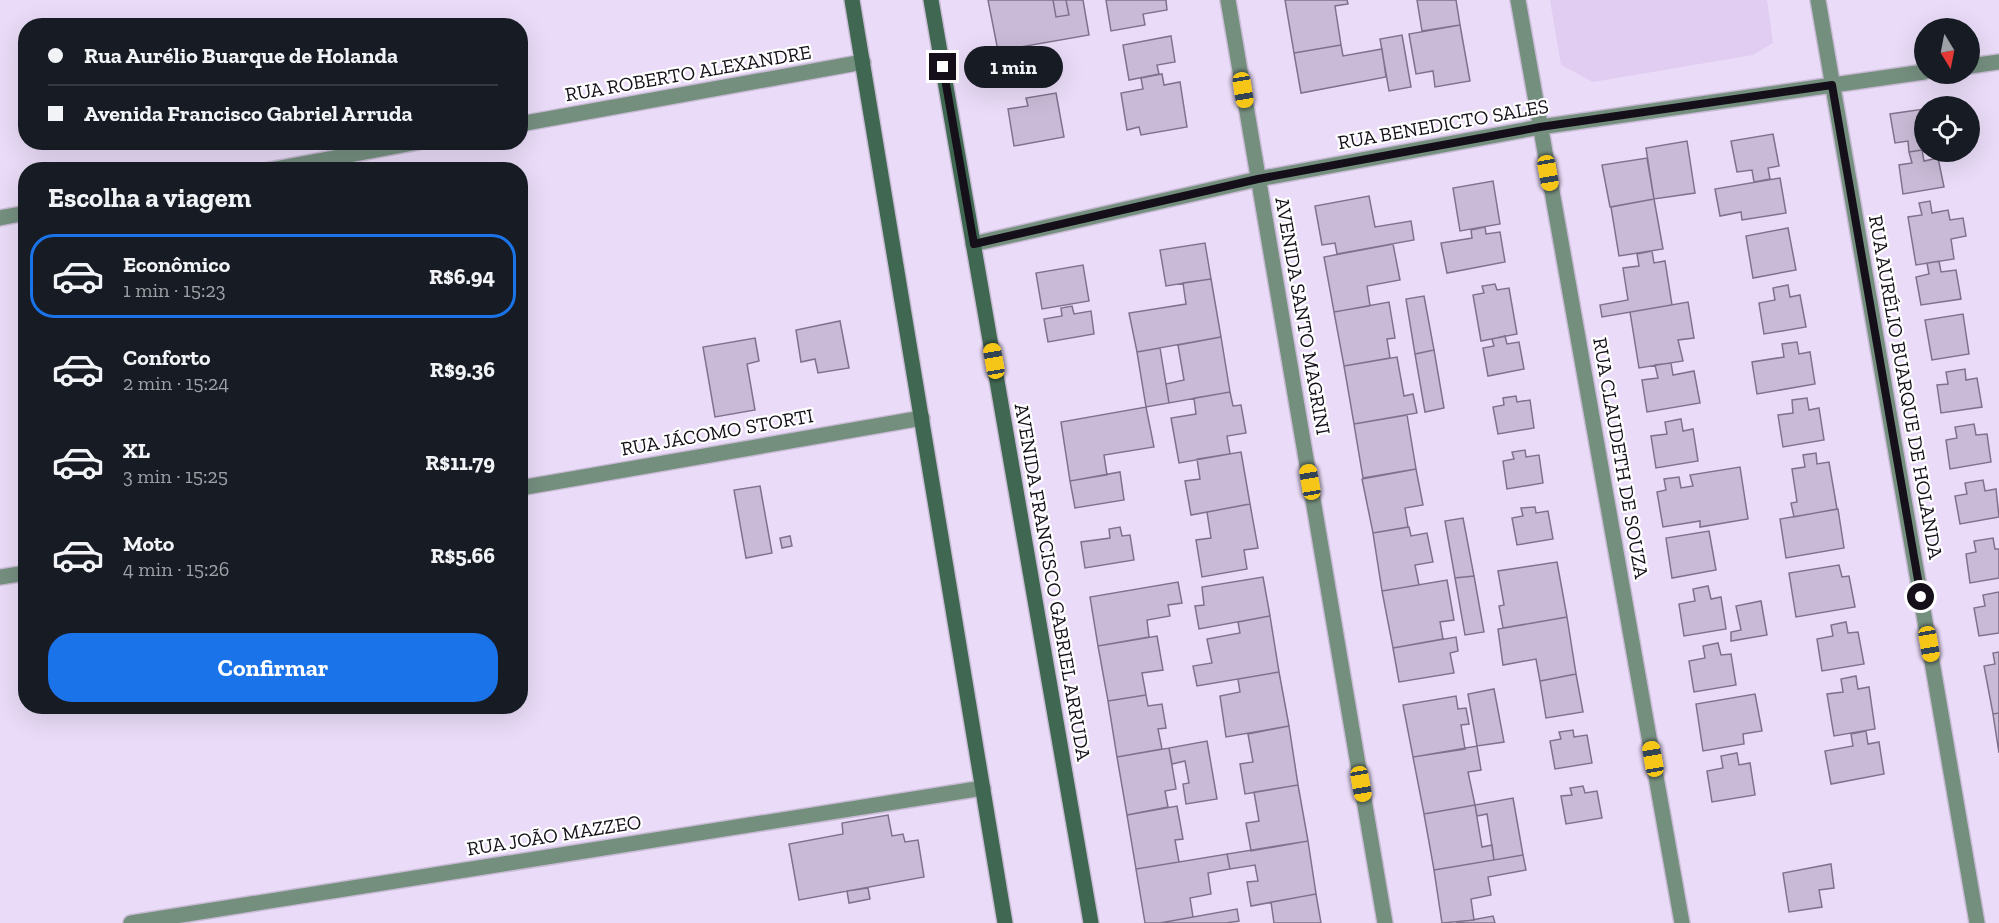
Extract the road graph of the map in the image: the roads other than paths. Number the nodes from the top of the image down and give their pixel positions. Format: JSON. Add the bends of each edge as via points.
{"nodes":[{"id":1,"x":852,"y":0,"type":"edge"},
{"id":2,"x":931,"y":0,"type":"edge"},
{"id":3,"x":1228,"y":0,"type":"edge"},
{"id":4,"x":1518,"y":0,"type":"edge"},
{"id":5,"x":1818,"y":0,"type":"edge"},
{"id":6,"x":1999,"y":62,"type":"edge"},
{"id":7,"x":863,"y":63,"type":"junction"},
{"id":8,"x":1980,"y":65,"type":"edge"},
{"id":9,"x":1914,"y":73,"type":"edge"},
{"id":10,"x":1832,"y":85,"type":"junction"},
{"id":11,"x":528,"y":123,"type":"edge"},
{"id":12,"x":1540,"y":127,"type":"junction"},
{"id":13,"x":376,"y":150,"type":"edge"},
{"id":14,"x":312,"y":162,"type":"edge"},
{"id":15,"x":1258,"y":179,"type":"junction"},
{"id":16,"x":18,"y":215,"type":"edge"},
{"id":17,"x":0,"y":218,"type":"edge"},
{"id":18,"x":974,"y":244,"type":"junction"},
{"id":19,"x":921,"y":418,"type":"junction"},
{"id":20,"x":528,"y":487,"type":"edge"},
{"id":21,"x":18,"y":575,"type":"edge"},
{"id":22,"x":0,"y":578,"type":"edge"},
{"id":23,"x":982,"y":788,"type":"junction"},
{"id":24,"x":131,"y":923,"type":"edge"},
{"id":25,"x":1005,"y":923,"type":"edge"},
{"id":26,"x":1091,"y":923,"type":"edge"},
{"id":27,"x":1385,"y":923,"type":"edge"},
{"id":28,"x":1682,"y":923,"type":"edge"},
{"id":29,"x":1977,"y":923,"type":"edge"}],
"edges":[{"from":1,"to":7,"type":"main road"},
{"from":2,"to":18,"type":"main road","name":"AVENIDA FRANCISCO GABRIEL ARRUDA"},
{"from":3,"to":15,"type":"street","name":"AVENIDA SANTO MAGRINI"},
{"from":4,"to":12,"type":"street","name":"RUA CLAUDETH DE SOUZA"},
{"from":5,"to":10,"type":"street","name":"RUA AURÉLIO BUARQUE DE HOLANDA"},
{"from":6,"to":8,"type":"street"},
{"from":7,"to":11,"type":"street","name":"RUA ROBERTO ALEXANDRE"},
{"from":7,"to":19,"type":"main road"},
{"from":9,"to":10,"type":"street","name":"RUA BENEDICTO SALES"},
{"from":10,"to":12,"type":"street","name":"RUA BENEDICTO SALES"},
{"from":10,"to":29,"type":"street","name":"RUA AURÉLIO BUARQUE DE HOLANDA"},
{"from":12,"to":15,"type":"street","name":"RUA BENEDICTO SALES"},
{"from":12,"to":28,"type":"street","name":"RUA CLAUDETH DE SOUZA"},
{"from":13,"to":14,"type":"street"},
{"from":15,"to":18,"type":"street","name":"RUA BENEDICTO SALES"},
{"from":15,"to":27,"type":"street","name":"AVENIDA SANTO MAGRINI"},
{"from":16,"to":17,"type":"street"},
{"from":18,"to":26,"type":"main road","name":"AVENIDA FRANCISCO GABRIEL ARRUDA"},
{"from":19,"to":20,"type":"street","name":"RUA JÁCOMO STORTI"},
{"from":19,"to":23,"type":"main road"},
{"from":21,"to":22,"type":"street"},
{"from":23,"to":24,"type":"street","name":"RUA JOÃO MAZZEO"},
{"from":23,"to":25,"type":"main road"}]}
